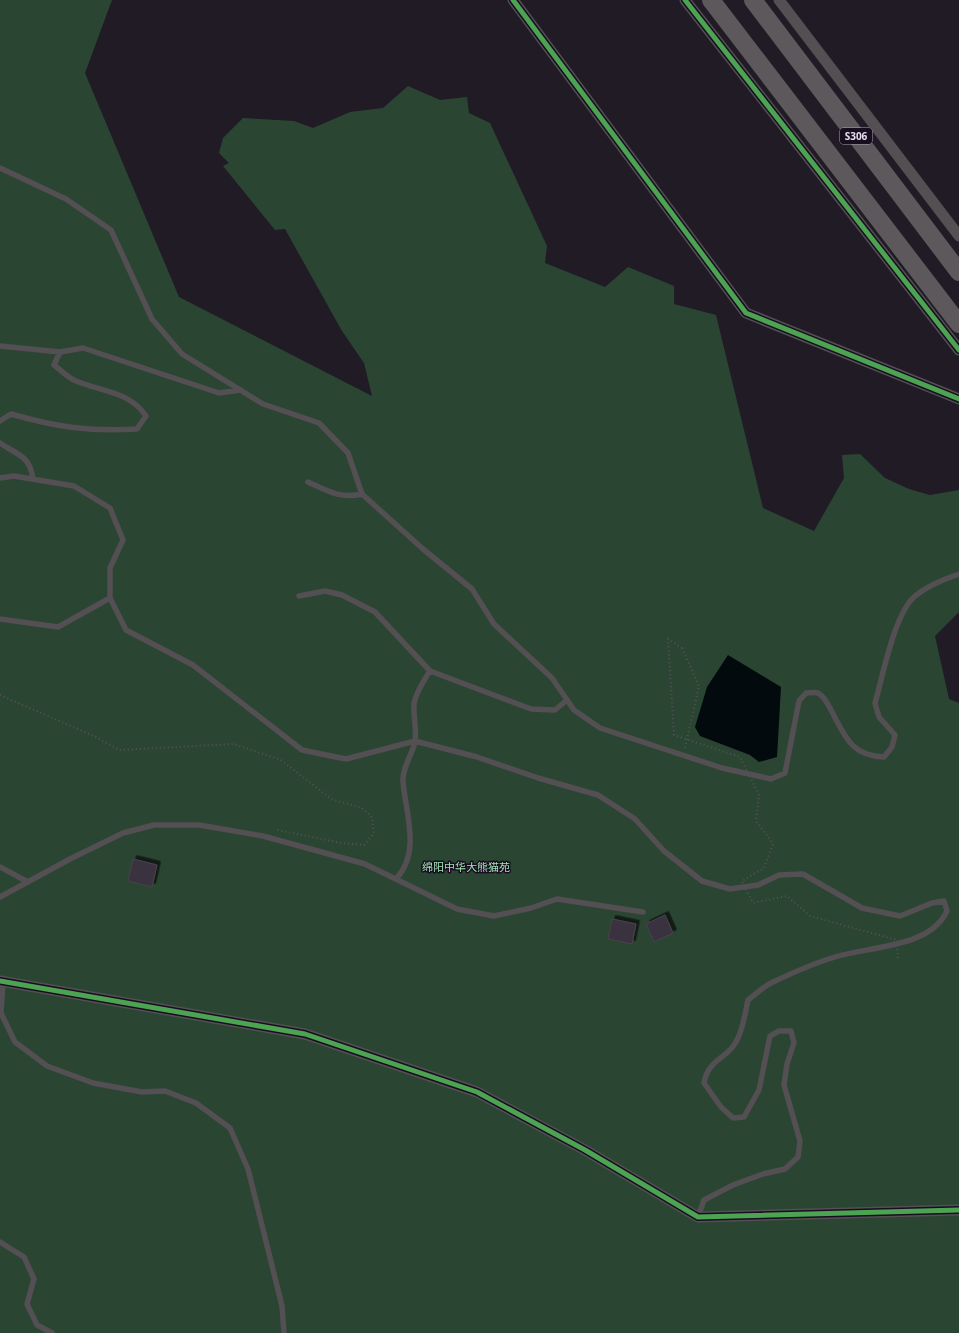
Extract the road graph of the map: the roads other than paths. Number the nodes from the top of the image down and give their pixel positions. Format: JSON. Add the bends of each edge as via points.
{"nodes":[{"id":1,"x":513,"y":0,"type":"edge"},
{"id":2,"x":685,"y":0,"type":"edge"},
{"id":3,"x":711,"y":0,"type":"edge"},
{"id":4,"x":753,"y":0,"type":"edge"},
{"id":5,"x":779,"y":0,"type":"edge"},
{"id":6,"x":0,"y":168,"type":"edge"},
{"id":7,"x":959,"y":236,"type":"edge"},
{"id":8,"x":959,"y":272,"type":"edge"},
{"id":9,"x":959,"y":324,"type":"edge"},
{"id":10,"x":0,"y":346,"type":"edge"},
{"id":11,"x":959,"y":350,"type":"edge"},
{"id":12,"x":60,"y":352,"type":"junction"},
{"id":13,"x":240,"y":390,"type":"junction"},
{"id":14,"x":959,"y":399,"type":"edge"},
{"id":15,"x":0,"y":421,"type":"edge"},
{"id":16,"x":0,"y":443,"type":"edge"},
{"id":17,"x":0,"y":478,"type":"edge"},
{"id":18,"x":33,"y":479,"type":"junction"},
{"id":19,"x":308,"y":482,"type":"dead end"},
{"id":20,"x":362,"y":494,"type":"junction"},
{"id":21,"x":959,"y":574,"type":"edge"},
{"id":22,"x":299,"y":596,"type":"dead end"},
{"id":23,"x":110,"y":598,"type":"junction"},
{"id":24,"x":0,"y":619,"type":"edge"},
{"id":25,"x":430,"y":671,"type":"junction"},
{"id":26,"x":567,"y":700,"type":"junction"},
{"id":27,"x":415,"y":741,"type":"junction"},
{"id":28,"x":0,"y":867,"type":"edge"},
{"id":29,"x":396,"y":879,"type":"junction"},
{"id":30,"x":28,"y":882,"type":"junction"},
{"id":31,"x":0,"y":897,"type":"edge"},
{"id":32,"x":643,"y":912,"type":"dead end"},
{"id":33,"x":2,"y":981,"type":"edge"},
{"id":34,"x":959,"y":1210,"type":"edge"},
{"id":35,"x":698,"y":1217,"type":"junction"},
{"id":36,"x":0,"y":1242,"type":"edge"},
{"id":37,"x":52,"y":1333,"type":"edge"},
{"id":38,"x":284,"y":1333,"type":"edge"}],
"edges":[{"from":1,"to":14,"type":"street","via":[[746,313]]},
{"from":2,"to":11,"type":"street"},
{"from":3,"to":9,"type":"main road","number":"S306"},
{"from":4,"to":8,"type":"main road","number":"S306"},
{"from":5,"to":7,"type":"street"},
{"from":6,"to":13,"type":"lane","via":[[66,199],[111,230],[152,319],[182,354]]},
{"from":10,"to":12,"type":"lane"},
{"from":12,"to":13,"type":"lane","via":[[83,348],[219,393]]},
{"from":12,"to":15,"type":"lane","via":[[54,365],[75,381],[105,389],[138,405],[146,416],[137,429],[112,431],[63,428],[11,414]]},
{"from":13,"to":20,"type":"lane","via":[[263,404],[319,423],[348,453]]},
{"from":16,"to":18,"type":"lane","via":[[19,453],[31,468]]},
{"from":17,"to":18,"type":"lane","via":[[14,476]]},
{"from":18,"to":23,"type":"lane","via":[[74,486],[110,508],[123,540],[110,568]]},
{"from":19,"to":20,"type":"lane","via":[[332,494]]},
{"from":20,"to":26,"type":"lane","via":[[423,549],[472,588],[494,624],[552,678]]},
{"from":21,"to":26,"type":"lane","via":[[944,579],[914,597],[900,616],[875,703],[879,717],[895,735],[892,747],[884,757],[871,757],[854,748],[844,735],[826,700],[818,693],[806,693],[799,701],[785,773],[771,779],[722,768],[600,728],[574,710]]},
{"from":22,"to":25,"type":"lane","via":[[325,591],[342,595],[375,612]]},
{"from":23,"to":24,"type":"lane","via":[[58,627]]},
{"from":23,"to":27,"type":"lane","via":[[126,630],[193,665],[302,750],[346,759]]},
{"from":25,"to":26,"type":"lane","via":[[531,708],[555,710]]},
{"from":25,"to":27,"type":"lane","via":[[414,703]]},
{"from":27,"to":29,"type":"lane","via":[[403,780],[411,848],[404,870]]},
{"from":27,"to":35,"type":"lane","via":[[477,757],[598,795],[634,819],[664,851],[702,881],[730,889],[758,885],[779,875],[803,874],[862,908],[900,916],[944,901],[948,911],[943,921],[923,936],[836,957],[771,982],[748,1000],[736,1043],[706,1072],[704,1083],[721,1107],[733,1118],[744,1117],[759,1090],[770,1036],[779,1031],[791,1031],[794,1042],[784,1085],[800,1141],[798,1157],[785,1169],[733,1185],[704,1200]]},
{"from":28,"to":30,"type":"lane"},
{"from":29,"to":30,"type":"lane","via":[[365,864],[263,836],[199,825],[154,825],[123,833]]},
{"from":29,"to":32,"type":"lane","via":[[457,909],[494,916],[557,899]]},
{"from":30,"to":31,"type":"lane"},
{"from":33,"to":35,"type":"street","via":[[305,1034],[470,1089],[585,1150]]},
{"from":33,"to":38,"type":"lane","via":[[2,1013],[16,1042],[47,1066],[93,1083],[142,1092],[165,1091],[196,1103],[230,1128],[248,1169],[282,1306]]},
{"from":34,"to":35,"type":"street"},
{"from":36,"to":37,"type":"lane","via":[[24,1257],[34,1279],[28,1304],[37,1325]]}]}
